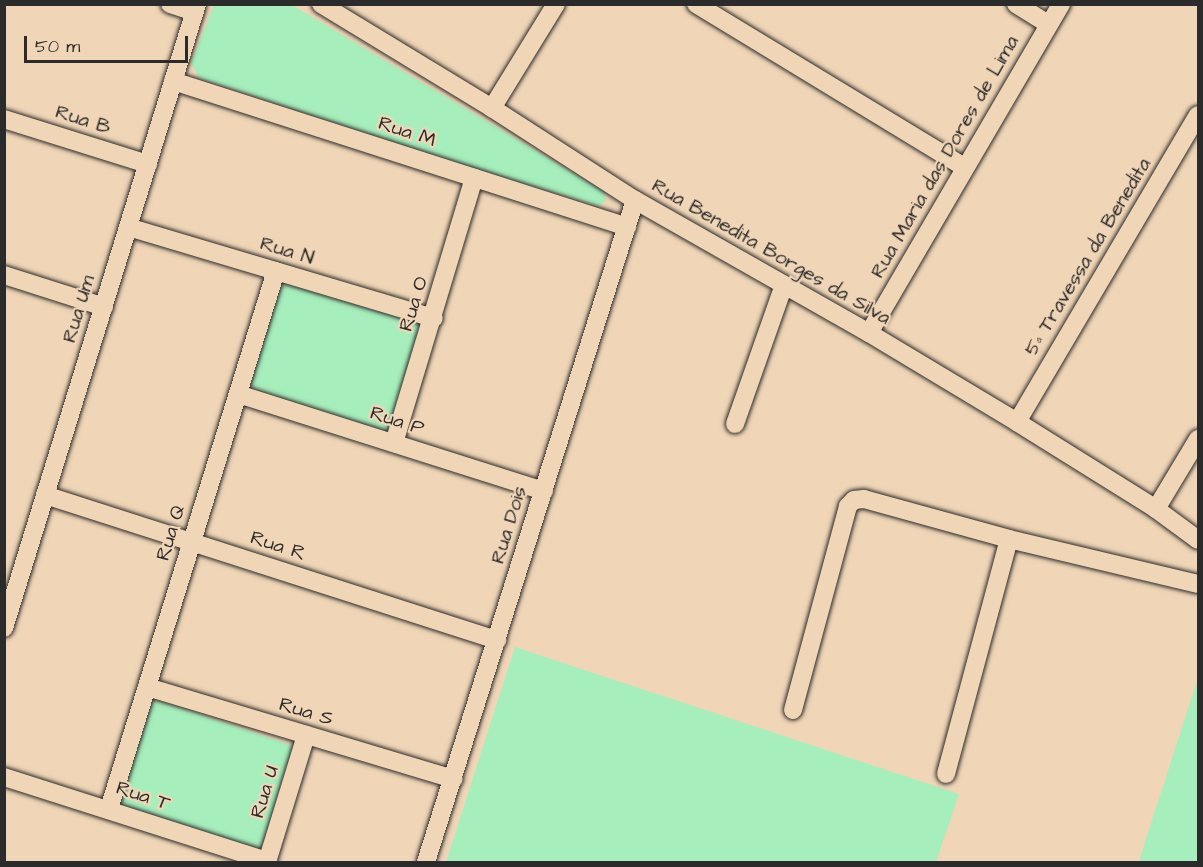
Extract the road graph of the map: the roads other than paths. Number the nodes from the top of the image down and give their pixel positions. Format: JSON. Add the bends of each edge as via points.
{"nodes":[{"id":1,"x":170,"y":4,"type":"edge"},
{"id":2,"x":321,"y":4,"type":"edge"},
{"id":3,"x":556,"y":4,"type":"edge"},
{"id":4,"x":696,"y":4,"type":"edge"},
{"id":5,"x":1016,"y":4,"type":"edge"},
{"id":6,"x":1061,"y":4,"type":"edge"},
{"id":7,"x":196,"y":8,"type":"edge"},
{"id":8,"x":1048,"y":24,"type":"junction"},
{"id":9,"x":173,"y":81,"type":"junction"},
{"id":10,"x":492,"y":108,"type":"junction"},
{"id":11,"x":1198,"y":115,"type":"edge"},
{"id":12,"x":4,"y":119,"type":"edge"},
{"id":13,"x":147,"y":164,"type":"junction"},
{"id":14,"x":964,"y":167,"type":"junction"},
{"id":15,"x":474,"y":178,"type":"junction"},
{"id":16,"x":635,"y":200,"type":"junction"},
{"id":17,"x":128,"y":227,"type":"junction"},
{"id":18,"x":627,"y":227,"type":"junction"},
{"id":19,"x":276,"y":271,"type":"junction"},
{"id":20,"x":4,"y":275,"type":"edge"},
{"id":21,"x":783,"y":285,"type":"junction"},
{"id":22,"x":104,"y":307,"type":"junction"},
{"id":23,"x":434,"y":318,"type":"junction"},
{"id":24,"x":869,"y":333,"type":"junction"},
{"id":25,"x":238,"y":394,"type":"junction"},
{"id":26,"x":1017,"y":422,"type":"junction"},
{"id":27,"x":735,"y":424,"type":"dead end"},
{"id":28,"x":1198,"y":439,"type":"edge"},
{"id":29,"x":394,"y":443,"type":"junction"},
{"id":30,"x":543,"y":491,"type":"junction"},
{"id":31,"x":45,"y":495,"type":"junction"},
{"id":32,"x":1156,"y":509,"type":"junction"},
{"id":33,"x":1009,"y":539,"type":"junction"},
{"id":34,"x":1198,"y":540,"type":"edge"},
{"id":35,"x":192,"y":541,"type":"junction"},
{"id":36,"x":1198,"y":584,"type":"edge"},
{"id":37,"x":4,"y":628,"type":"edge"},
{"id":38,"x":497,"y":640,"type":"junction"},
{"id":39,"x":147,"y":687,"type":"junction"},
{"id":40,"x":793,"y":710,"type":"dead end"},
{"id":41,"x":306,"y":735,"type":"junction"},
{"id":42,"x":946,"y":774,"type":"dead end"},
{"id":43,"x":4,"y":777,"type":"edge"},
{"id":44,"x":453,"y":779,"type":"junction"},
{"id":45,"x":109,"y":809,"type":"junction"},
{"id":46,"x":267,"y":862,"type":"edge"},
{"id":47,"x":426,"y":862,"type":"edge"}],
"edges":[{"from":1,"to":7,"type":"street"},
{"from":2,"to":10,"type":"street","name":"Rua Benedita Borges da Silva"},
{"from":3,"to":10,"type":"street"},
{"from":4,"to":14,"type":"street"},
{"from":5,"to":8,"type":"street"},
{"from":6,"to":8,"type":"street","name":"Rua Maria das Dores de Lima"},
{"from":7,"to":9,"type":"street","name":"Rua Um"},
{"from":8,"to":14,"type":"street","name":"Rua Maria das Dores de Lima"},
{"from":9,"to":13,"type":"street","name":"Rua Um"},
{"from":9,"to":15,"type":"street","name":"Rua M"},
{"from":10,"to":16,"type":"street","name":"Rua Benedita Borges da Silva"},
{"from":11,"to":26,"type":"street","name":"5ª Travessa da Benedita"},
{"from":12,"to":13,"type":"street","name":"Rua B"},
{"from":13,"to":17,"type":"street","name":"Rua Um"},
{"from":14,"to":24,"type":"street","name":"Rua Maria das Dores de Lima"},
{"from":15,"to":18,"type":"street","name":"Rua M"},
{"from":15,"to":23,"type":"street","name":"Rua O"},
{"from":16,"to":18,"type":"street","name":"Rua Dois"},
{"from":16,"to":21,"type":"street","name":"Rua Benedita Borges da Silva"},
{"from":17,"to":19,"type":"street","name":"Rua N"},
{"from":17,"to":22,"type":"street","name":"Rua Um"},
{"from":18,"to":30,"type":"street","name":"Rua Dois"},
{"from":19,"to":23,"type":"street","name":"Rua N"},
{"from":19,"to":25,"type":"street","name":"Rua Q"},
{"from":20,"to":22,"type":"street"},
{"from":21,"to":24,"type":"street","name":"Rua Benedita Borges da Silva"},
{"from":21,"to":27,"type":"street"},
{"from":22,"to":31,"type":"street","name":"Rua Um"},
{"from":23,"to":29,"type":"street","name":"Rua O"},
{"from":24,"to":26,"type":"street","name":"Rua Benedita Borges da Silva"},
{"from":25,"to":29,"type":"street","name":"Rua P"},
{"from":25,"to":35,"type":"street","name":"Rua Q"},
{"from":26,"to":32,"type":"street","name":"Rua Benedita Borges da Silva"},
{"from":28,"to":32,"type":"street"},
{"from":29,"to":30,"type":"street","name":"Rua P"},
{"from":30,"to":38,"type":"street","name":"Rua Dois"},
{"from":31,"to":35,"type":"street","name":"Rua R"},
{"from":31,"to":37,"type":"street","name":"Rua Um"},
{"from":32,"to":34,"type":"street","name":"Rua Benedita Borges da Silva"},
{"from":33,"to":36,"type":"street"},
{"from":33,"to":40,"type":"street","via":[[854,500],[848,506]]},
{"from":33,"to":42,"type":"street"},
{"from":35,"to":38,"type":"street","name":"Rua R"},
{"from":35,"to":39,"type":"street","name":"Rua Q"},
{"from":38,"to":44,"type":"street","name":"Rua Dois"},
{"from":39,"to":41,"type":"street","name":"Rua S"},
{"from":39,"to":45,"type":"street","name":"Rua Q"},
{"from":41,"to":44,"type":"street","name":"Rua S"},
{"from":41,"to":46,"type":"street","name":"Rua U"},
{"from":43,"to":45,"type":"street","name":"Rua T"},
{"from":44,"to":47,"type":"street","name":"Rua Dois"},
{"from":45,"to":46,"type":"street","name":"Rua T"}]}
